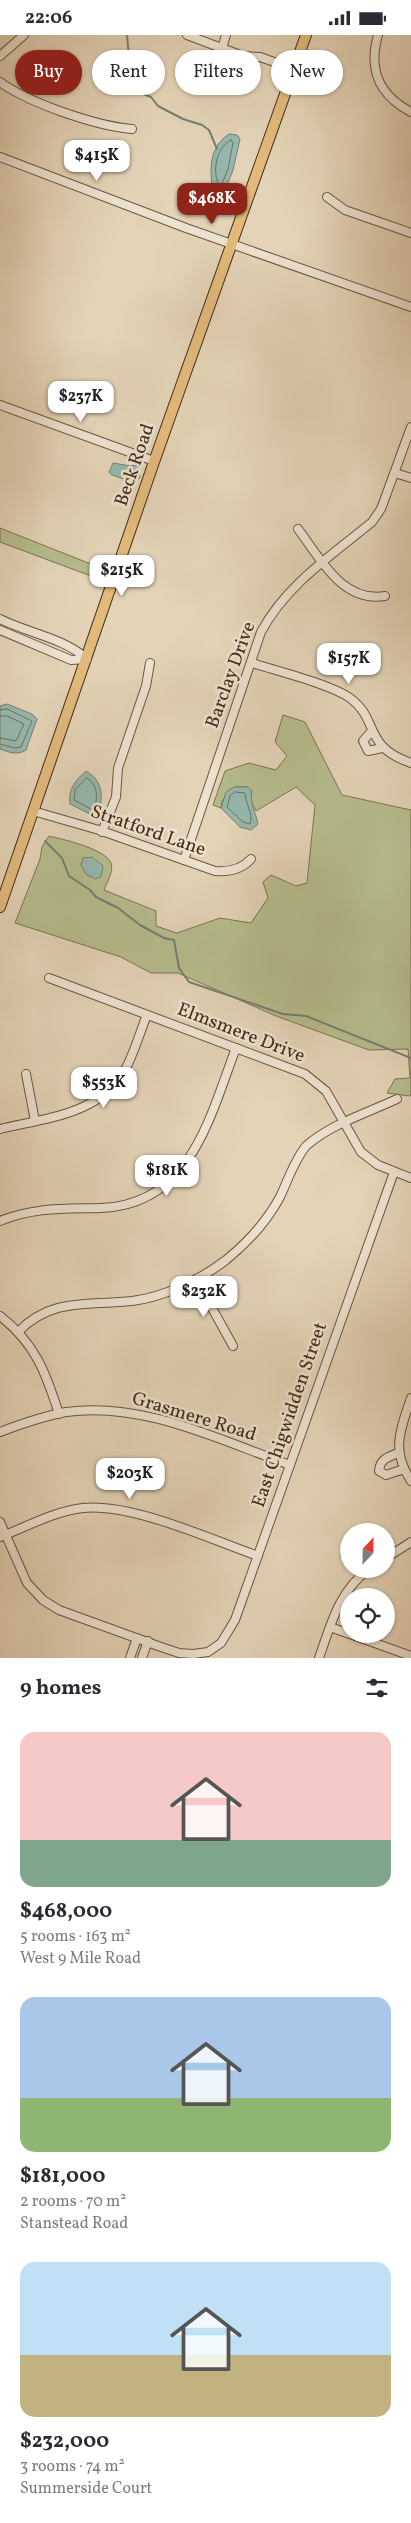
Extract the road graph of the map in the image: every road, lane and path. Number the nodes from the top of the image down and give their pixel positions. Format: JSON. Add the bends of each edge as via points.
{"nodes":[{"id":1,"x":24,"y":35,"type":"edge"},
{"id":2,"x":187,"y":35,"type":"edge"},
{"id":3,"x":226,"y":35,"type":"edge"},
{"id":4,"x":306,"y":35,"type":"edge"},
{"id":5,"x":378,"y":35,"type":"edge"},
{"id":6,"x":222,"y":48,"type":"junction"},
{"id":7,"x":301,"y":50,"type":"edge"},
{"id":8,"x":0,"y":56,"type":"edge"},
{"id":9,"x":271,"y":62,"type":"edge"},
{"id":10,"x":0,"y":82,"type":"edge"},
{"id":11,"x":285,"y":95,"type":"edge"},
{"id":12,"x":411,"y":111,"type":"edge"},
{"id":13,"x":132,"y":129,"type":"dead end"},
{"id":14,"x":0,"y":157,"type":"edge"},
{"id":15,"x":327,"y":197,"type":"dead end"},
{"id":16,"x":411,"y":233,"type":"edge"},
{"id":17,"x":231,"y":244,"type":"junction"},
{"id":18,"x":411,"y":307,"type":"edge"},
{"id":19,"x":0,"y":405,"type":"edge"},
{"id":20,"x":411,"y":427,"type":"edge"},
{"id":21,"x":154,"y":461,"type":"junction"},
{"id":22,"x":395,"y":473,"type":"junction"},
{"id":23,"x":411,"y":478,"type":"edge"},
{"id":24,"x":298,"y":529,"type":"dead end"},
{"id":25,"x":323,"y":562,"type":"junction"},
{"id":26,"x":384,"y":596,"type":"dead end"},
{"id":27,"x":0,"y":619,"type":"edge"},
{"id":28,"x":0,"y":630,"type":"edge"},
{"id":29,"x":87,"y":659,"type":"junction"},
{"id":30,"x":150,"y":663,"type":"dead end"},
{"id":31,"x":252,"y":663,"type":"junction"},
{"id":32,"x":371,"y":732,"type":"junction"},
{"id":33,"x":382,"y":748,"type":"junction"},
{"id":34,"x":411,"y":763,"type":"edge"},
{"id":35,"x":33,"y":811,"type":"junction"},
{"id":36,"x":102,"y":832,"type":"junction"},
{"id":37,"x":251,"y":859,"type":"dead end"},
{"id":38,"x":184,"y":860,"type":"junction"},
{"id":39,"x":1,"y":898,"type":"edge"},
{"id":40,"x":50,"y":978,"type":"dead end"},
{"id":41,"x":147,"y":1015,"type":"junction"},
{"id":42,"x":236,"y":1048,"type":"junction"},
{"id":43,"x":26,"y":1074,"type":"dead end"},
{"id":44,"x":397,"y":1099,"type":"dead end"},
{"id":45,"x":35,"y":1121,"type":"junction"},
{"id":46,"x":344,"y":1123,"type":"junction"},
{"id":47,"x":0,"y":1129,"type":"edge"},
{"id":48,"x":394,"y":1172,"type":"junction"},
{"id":49,"x":411,"y":1178,"type":"edge"},
{"id":50,"x":0,"y":1221,"type":"edge"},
{"id":51,"x":196,"y":1279,"type":"junction"},
{"id":52,"x":0,"y":1316,"type":"edge"},
{"id":53,"x":18,"y":1332,"type":"junction"},
{"id":54,"x":233,"y":1346,"type":"dead end"},
{"id":55,"x":411,"y":1398,"type":"edge"},
{"id":56,"x":59,"y":1414,"type":"junction"},
{"id":57,"x":0,"y":1432,"type":"edge"},
{"id":58,"x":398,"y":1453,"type":"junction"},
{"id":59,"x":290,"y":1465,"type":"junction"},
{"id":60,"x":404,"y":1469,"type":"junction"},
{"id":61,"x":411,"y":1481,"type":"edge"},
{"id":62,"x":0,"y":1523,"type":"edge"},
{"id":63,"x":3,"y":1536,"type":"edge"},
{"id":64,"x":411,"y":1542,"type":"edge"},
{"id":65,"x":395,"y":1552,"type":"edge"},
{"id":66,"x":258,"y":1556,"type":"junction"},
{"id":67,"x":357,"y":1578,"type":"edge"},
{"id":68,"x":330,"y":1627,"type":"junction"},
{"id":69,"x":137,"y":1638,"type":"junction"},
{"id":70,"x":148,"y":1641,"type":"junction"},
{"id":71,"x":411,"y":1656,"type":"edge"},
{"id":72,"x":130,"y":1658,"type":"edge"},
{"id":73,"x":142,"y":1658,"type":"edge"},
{"id":74,"x":319,"y":1658,"type":"edge"}],
"edges":[{"from":1,"to":8,"type":"street"},
{"from":2,"to":6,"type":"street"},
{"from":3,"to":6,"type":"street"},
{"from":4,"to":7,"type":"main road","name":"Beck Road"},
{"from":5,"to":12,"type":"street","via":[[373,61],[375,71],[386,93],[398,105]]},
{"from":6,"to":9,"type":"street"},
{"from":10,"to":13,"type":"street","via":[[12,91],[41,102],[112,127]]},
{"from":11,"to":17,"type":"main road","name":"Beck Road"},
{"from":14,"to":17,"type":"street"},
{"from":15,"to":16,"type":"street","via":[[345,210]]},
{"from":17,"to":18,"type":"street"},
{"from":17,"to":21,"type":"main road","name":"Beck Road"},
{"from":19,"to":21,"type":"street"},
{"from":20,"to":22,"type":"street","name":"Barclay Drive"},
{"from":21,"to":29,"type":"main road","name":"Beck Road"},
{"from":22,"to":23,"type":"street"},
{"from":22,"to":25,"type":"street","name":"Barclay Drive","via":[[372,523]]},
{"from":24,"to":25,"type":"street"},
{"from":25,"to":26,"type":"street","via":[[346,589],[373,598]]},
{"from":25,"to":31,"type":"street","name":"Barclay Drive","via":[[282,599],[261,632]]},
{"from":27,"to":29,"type":"street","via":[[75,648]]},
{"from":28,"to":29,"type":"street","via":[[71,660]]},
{"from":29,"to":35,"type":"main road","name":"Beck Road"},
{"from":30,"to":36,"type":"street","via":[[146,686],[118,768],[116,797]]},
{"from":31,"to":32,"type":"street","via":[[351,699],[367,719]]},
{"from":31,"to":38,"type":"street","name":"Barclay Drive"},
{"from":32,"to":33,"type":"street"},
{"from":32,"to":33,"type":"street","via":[[363,741],[368,751]]},
{"from":33,"to":34,"type":"street"},
{"from":35,"to":36,"type":"street","name":"Stratford Lane"},
{"from":35,"to":39,"type":"main road","name":"Beck Road"},
{"from":36,"to":38,"type":"street","name":"Stratford Lane"},
{"from":37,"to":38,"type":"street","name":"Stratford Lane","via":[[246,865],[225,871],[215,871]]},
{"from":40,"to":41,"type":"street","name":"Elmsmere Drive"},
{"from":41,"to":42,"type":"street","name":"Elmsmere Drive"},
{"from":41,"to":45,"type":"street","via":[[127,1067],[112,1088],[97,1101],[80,1109]]},
{"from":42,"to":46,"type":"street","name":"Elmsmere Drive","via":[[305,1074],[326,1091]]},
{"from":42,"to":50,"type":"street","via":[[199,1145],[175,1177],[155,1192],[132,1203],[103,1208],[47,1208]]},
{"from":43,"to":45,"type":"street"},
{"from":44,"to":46,"type":"street"},
{"from":45,"to":47,"type":"street"},
{"from":46,"to":48,"type":"street","name":"Elmsmere Drive","via":[[361,1151],[378,1165]]},
{"from":46,"to":51,"type":"street","via":[[306,1146],[271,1212],[254,1234],[226,1260]]},
{"from":48,"to":49,"type":"street","name":"Elmsmere Drive"},
{"from":48,"to":59,"type":"street","name":"East Chigwidden Street"},
{"from":51,"to":53,"type":"street","via":[[133,1301],[63,1306],[36,1316]]},
{"from":51,"to":54,"type":"street"},
{"from":52,"to":53,"type":"street"},
{"from":53,"to":56,"type":"street","via":[[41,1363]]},
{"from":55,"to":58,"type":"street","via":[[399,1437]]},
{"from":56,"to":57,"type":"street","name":"Grasmere Road"},
{"from":56,"to":59,"type":"street","name":"Grasmere Road","via":[[87,1411],[142,1415]]},
{"from":58,"to":60,"type":"street"},
{"from":58,"to":60,"type":"street","via":[[384,1459],[379,1464],[379,1471],[386,1475]]},
{"from":59,"to":66,"type":"street","name":"East Chigwidden Street"},
{"from":60,"to":61,"type":"street"},
{"from":62,"to":63,"type":"street"},
{"from":63,"to":66,"type":"street","via":[[68,1511],[109,1508],[147,1517]]},
{"from":63,"to":69,"type":"street","via":[[24,1576],[43,1600],[59,1610]]},
{"from":64,"to":65,"type":"street"},
{"from":66,"to":70,"type":"street","name":"East Chigwidden Street","via":[[231,1629],[221,1643],[200,1654],[179,1653]]},
{"from":67,"to":68,"type":"street","via":[[341,1598]]},
{"from":68,"to":71,"type":"street"},
{"from":68,"to":74,"type":"street"},
{"from":69,"to":70,"type":"street"},
{"from":69,"to":72,"type":"street"},
{"from":70,"to":73,"type":"street"}]}
